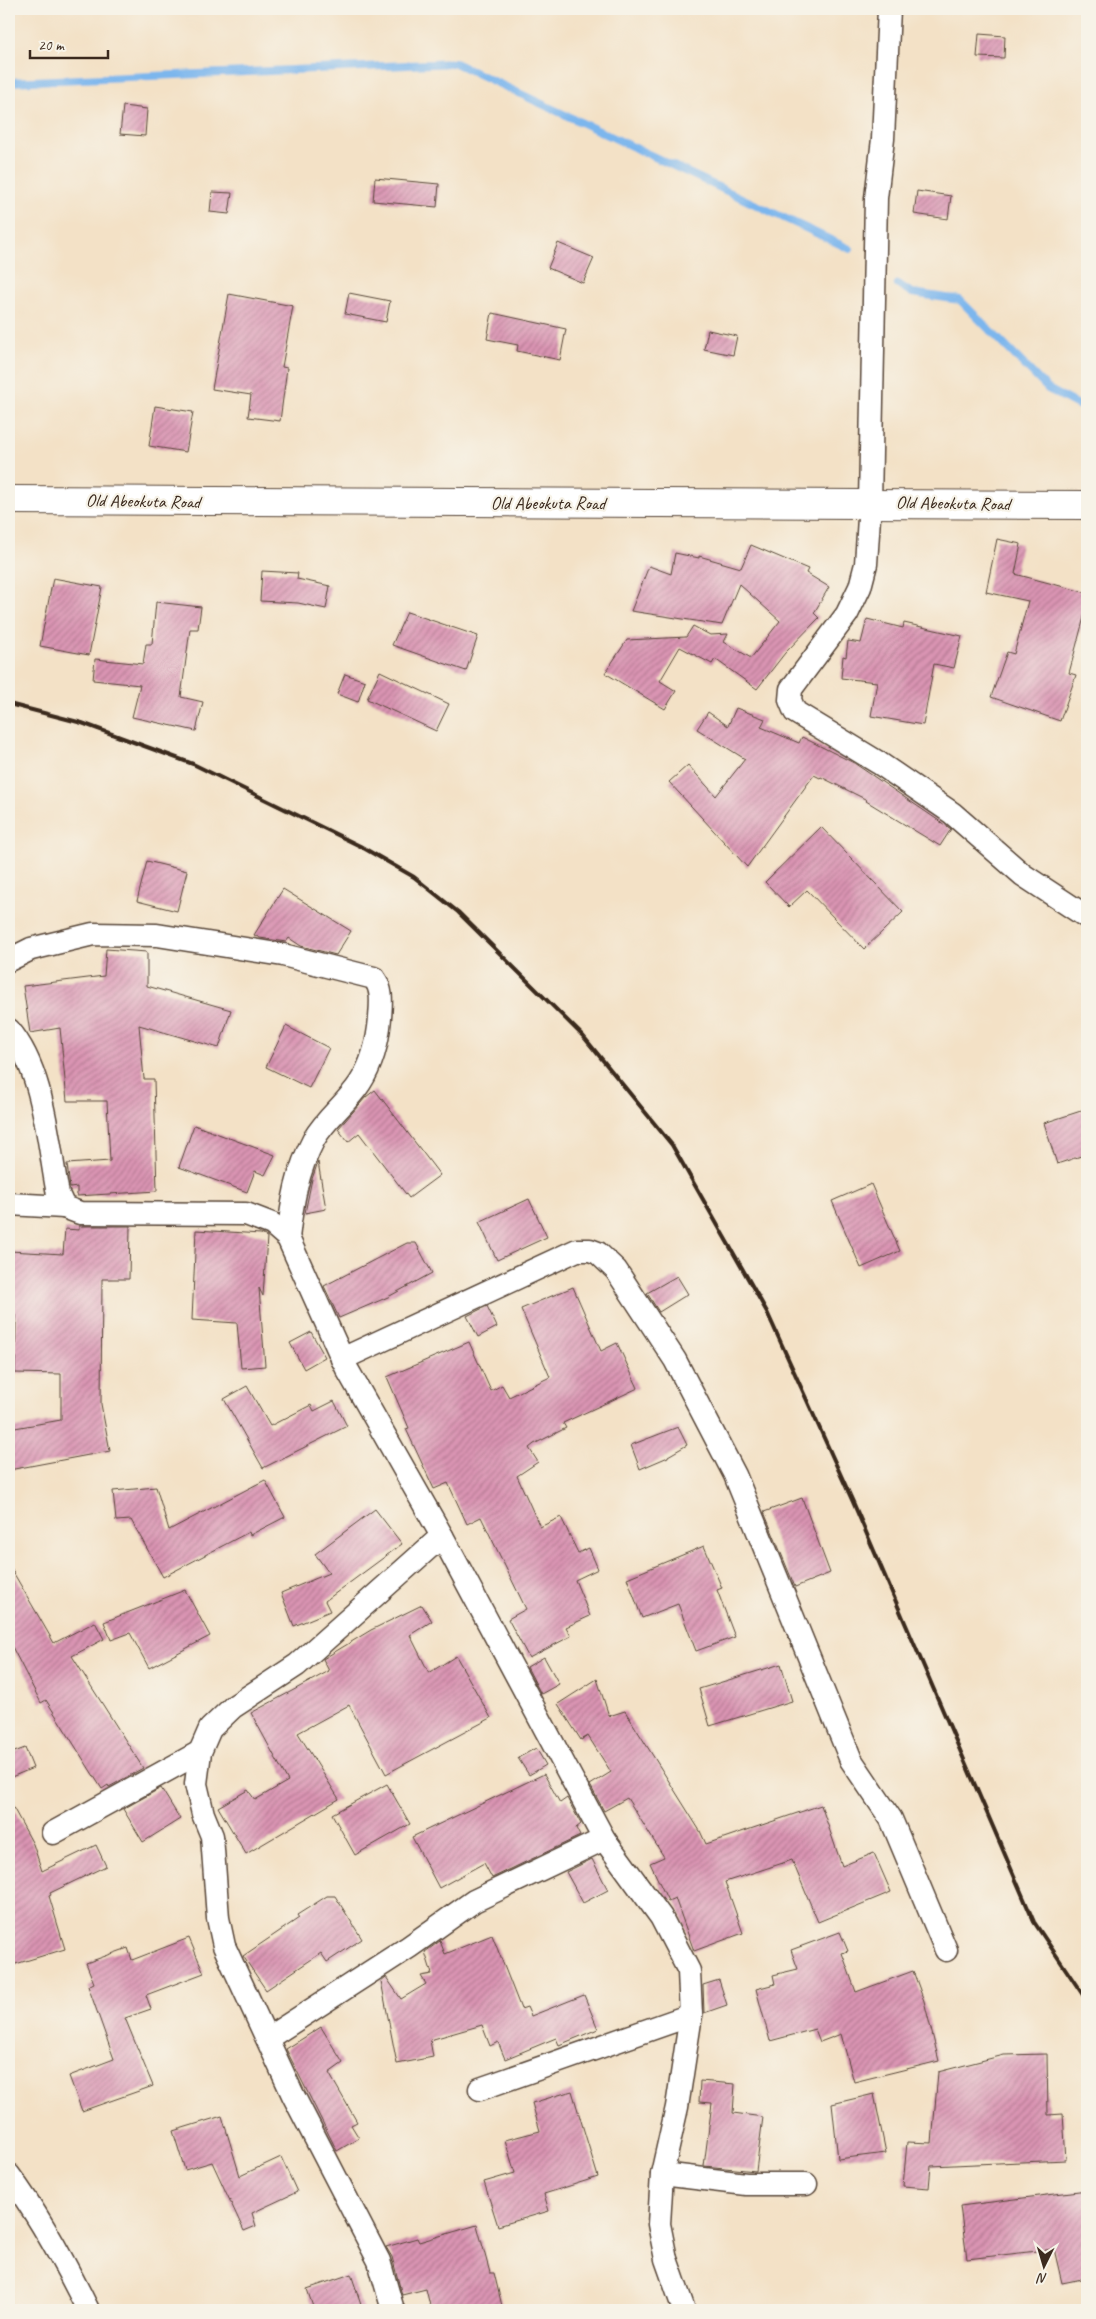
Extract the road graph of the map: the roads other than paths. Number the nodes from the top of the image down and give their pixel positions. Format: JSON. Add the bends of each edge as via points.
{"nodes":[{"id":1,"x":889,"y":9,"type":"edge"},
{"id":2,"x":9,"y":500,"type":"edge"},
{"id":3,"x":870,"y":502,"type":"junction"},
{"id":4,"x":1087,"y":505,"type":"edge"},
{"id":5,"x":1087,"y":917,"type":"edge"},
{"id":6,"x":9,"y":960,"type":"edge"},
{"id":7,"x":9,"y":1030,"type":"edge"},
{"id":8,"x":9,"y":1204,"type":"edge"},
{"id":9,"x":64,"y":1208,"type":"junction"},
{"id":10,"x":288,"y":1238,"type":"junction"},
{"id":11,"x":342,"y":1359,"type":"junction"},
{"id":12,"x":442,"y":1536,"type":"junction"},
{"id":13,"x":200,"y":1752,"type":"junction"},
{"id":14,"x":53,"y":1832,"type":"dead end"},
{"id":15,"x":604,"y":1839,"type":"junction"},
{"id":16,"x":946,"y":1950,"type":"dead end"},
{"id":17,"x":691,"y":2015,"type":"junction"},
{"id":18,"x":268,"y":2038,"type":"junction"},
{"id":19,"x":480,"y":2089,"type":"dead end"},
{"id":20,"x":662,"y":2174,"type":"junction"},
{"id":21,"x":9,"y":2175,"type":"edge"},
{"id":22,"x":806,"y":2184,"type":"dead end"},
{"id":23,"x":88,"y":2310,"type":"edge"},
{"id":24,"x":393,"y":2310,"type":"edge"},
{"id":25,"x":684,"y":2310,"type":"edge"}],
"edges":[{"from":1,"to":3,"type":"street","via":[[884,139],[876,198]]},
{"from":2,"to":3,"type":"highway","name":"Old Abeokuta Road"},
{"from":3,"to":4,"type":"highway","name":"Old Abeokuta Road"},
{"from":3,"to":5,"type":"street","via":[[866,564],[860,587],[847,614],[791,690],[790,700],[795,712],[879,763],[952,813],[1023,876]]},
{"from":6,"to":10,"type":"street","via":[[31,949],[93,934],[156,935],[283,955],[374,978],[380,987],[381,1008],[374,1056],[360,1083],[325,1123],[303,1162],[293,1196]]},
{"from":7,"to":9,"type":"street","via":[[17,1039],[37,1083],[58,1194]]},
{"from":8,"to":9,"type":"street"},
{"from":9,"to":10,"type":"street","via":[[80,1213],[246,1214],[272,1224]]},
{"from":10,"to":11,"type":"street"},
{"from":11,"to":12,"type":"street"},
{"from":11,"to":16,"type":"street","via":[[577,1250],[590,1250],[616,1270],[675,1360],[735,1474],[851,1760],[891,1819]]},
{"from":12,"to":13,"type":"street","via":[[297,1665],[234,1707],[210,1729]]},
{"from":12,"to":15,"type":"street"},
{"from":13,"to":14,"type":"street"},
{"from":13,"to":18,"type":"street","via":[[196,1784],[212,1836],[218,1918],[224,1946]]},
{"from":15,"to":17,"type":"street","via":[[661,1917],[689,1971]]},
{"from":15,"to":18,"type":"street","via":[[474,1901]]},
{"from":17,"to":19,"type":"street"},
{"from":17,"to":20,"type":"street","via":[[677,2107]]},
{"from":18,"to":24,"type":"street","via":[[293,2095],[379,2261]]},
{"from":20,"to":22,"type":"street","via":[[746,2184]]},
{"from":20,"to":25,"type":"street","via":[[659,2224],[666,2259]]},
{"from":21,"to":23,"type":"street","via":[[44,2227]]}]}
